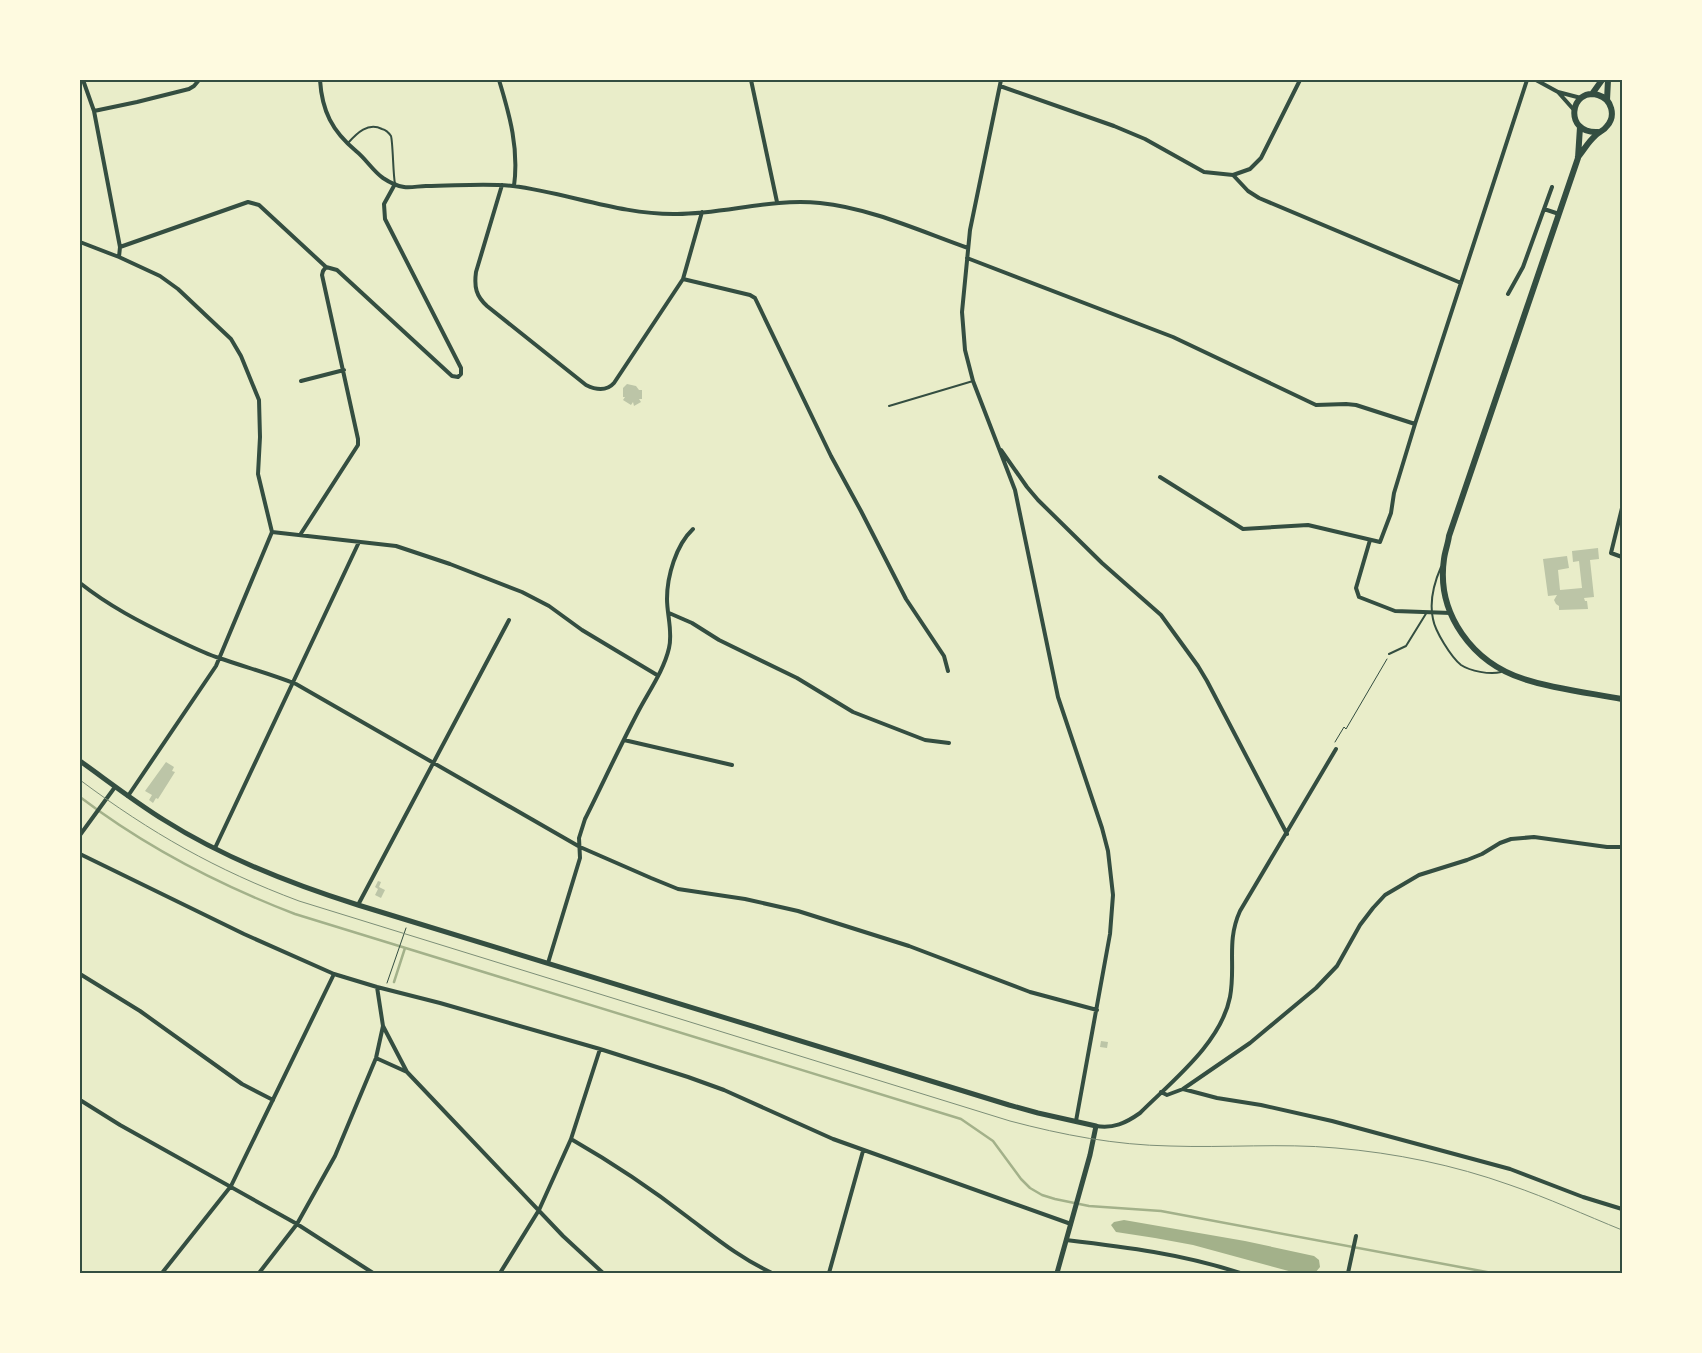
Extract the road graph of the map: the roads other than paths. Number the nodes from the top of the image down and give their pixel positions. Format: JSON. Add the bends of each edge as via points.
{"nodes":[{"id":1,"x":83,"y":80,"type":"edge"},
{"id":2,"x":199,"y":80,"type":"edge"},
{"id":3,"x":320,"y":80,"type":"edge"},
{"id":4,"x":499,"y":80,"type":"edge"},
{"id":5,"x":751,"y":80,"type":"edge"},
{"id":6,"x":1001,"y":80,"type":"edge"},
{"id":7,"x":1300,"y":80,"type":"edge"},
{"id":8,"x":1527,"y":80,"type":"edge"},
{"id":9,"x":1536,"y":80,"type":"edge"},
{"id":10,"x":1602,"y":80,"type":"edge"},
{"id":11,"x":1608,"y":80,"type":"edge"},
{"id":12,"x":1000,"y":86,"type":"junction"},
{"id":13,"x":1558,"y":92,"type":"junction"},
{"id":14,"x":1592,"y":94,"type":"junction"},
{"id":15,"x":1581,"y":98,"type":"junction"},
{"id":16,"x":1606,"y":100,"type":"junction"},
{"id":17,"x":1574,"y":110,"type":"junction"},
{"id":18,"x":94,"y":111,"type":"junction"},
{"id":19,"x":1580,"y":127,"type":"junction"},
{"id":20,"x":1598,"y":132,"type":"junction"},
{"id":21,"x":348,"y":144,"type":"junction"},
{"id":22,"x":1578,"y":158,"type":"junction"},
{"id":23,"x":1232,"y":176,"type":"junction"},
{"id":24,"x":394,"y":184,"type":"junction"},
{"id":25,"x":502,"y":185,"type":"junction"},
{"id":26,"x":514,"y":186,"type":"junction"},
{"id":27,"x":1552,"y":187,"type":"dead end"},
{"id":28,"x":777,"y":202,"type":"junction"},
{"id":29,"x":1544,"y":209,"type":"junction"},
{"id":30,"x":702,"y":212,"type":"junction"},
{"id":31,"x":1559,"y":214,"type":"junction"},
{"id":32,"x":80,"y":242,"type":"edge"},
{"id":33,"x":120,"y":247,"type":"junction"},
{"id":34,"x":968,"y":248,"type":"junction"},
{"id":35,"x":119,"y":257,"type":"junction"},
{"id":36,"x":967,"y":258,"type":"junction"},
{"id":37,"x":326,"y":267,"type":"junction"},
{"id":38,"x":683,"y":279,"type":"junction"},
{"id":39,"x":1461,"y":283,"type":"junction"},
{"id":40,"x":1508,"y":294,"type":"dead end"},
{"id":41,"x":344,"y":370,"type":"junction"},
{"id":42,"x":973,"y":380,"type":"junction"},
{"id":43,"x":301,"y":381,"type":"dead end"},
{"id":44,"x":889,"y":406,"type":"dead end"},
{"id":45,"x":1415,"y":424,"type":"junction"},
{"id":46,"x":996,"y":442,"type":"junction"},
{"id":47,"x":1160,"y":477,"type":"dead end"},
{"id":48,"x":1622,"y":508,"type":"edge"},
{"id":49,"x":693,"y":529,"type":"dead end"},
{"id":50,"x":272,"y":532,"type":"junction"},
{"id":51,"x":300,"y":535,"type":"junction"},
{"id":52,"x":1370,"y":540,"type":"junction"},
{"id":53,"x":359,"y":542,"type":"junction"},
{"id":54,"x":1622,"y":557,"type":"edge"},
{"id":55,"x":1444,"y":560,"type":"junction"},
{"id":56,"x":80,"y":584,"type":"edge"},
{"id":57,"x":1427,"y":612,"type":"junction"},
{"id":58,"x":669,"y":613,"type":"junction"},
{"id":59,"x":1432,"y":613,"type":"junction"},
{"id":60,"x":1451,"y":613,"type":"junction"},
{"id":61,"x":509,"y":620,"type":"dead end"},
{"id":62,"x":1390,"y":654,"type":"road end"},
{"id":63,"x":219,"y":658,"type":"junction"},
{"id":64,"x":948,"y":671,"type":"dead end"},
{"id":65,"x":1504,"y":671,"type":"junction"},
{"id":66,"x":657,"y":675,"type":"junction"},
{"id":67,"x":293,"y":682,"type":"junction"},
{"id":68,"x":1622,"y":699,"type":"edge"},
{"id":69,"x":624,"y":740,"type":"junction"},
{"id":70,"x":949,"y":743,"type":"dead end"},
{"id":71,"x":1334,"y":748,"type":"road end"},
{"id":72,"x":80,"y":761,"type":"edge"},
{"id":73,"x":434,"y":764,"type":"junction"},
{"id":74,"x":732,"y":765,"type":"dead end"},
{"id":75,"x":115,"y":787,"type":"junction"},
{"id":76,"x":128,"y":796,"type":"junction"},
{"id":77,"x":1287,"y":834,"type":"junction"},
{"id":78,"x":80,"y":835,"type":"edge"},
{"id":79,"x":1622,"y":847,"type":"edge"},
{"id":80,"x":215,"y":848,"type":"junction"},
{"id":81,"x":580,"y":848,"type":"junction"},
{"id":82,"x":80,"y":854,"type":"edge"},
{"id":83,"x":358,"y":905,"type":"junction"},
{"id":84,"x":548,"y":963,"type":"junction"},
{"id":85,"x":80,"y":974,"type":"edge"},
{"id":86,"x":334,"y":974,"type":"junction"},
{"id":87,"x":377,"y":987,"type":"junction"},
{"id":88,"x":1097,"y":1010,"type":"junction"},
{"id":89,"x":383,"y":1026,"type":"junction"},
{"id":90,"x":600,"y":1049,"type":"junction"},
{"id":91,"x":376,"y":1058,"type":"junction"},
{"id":92,"x":407,"y":1072,"type":"junction"},
{"id":93,"x":1183,"y":1089,"type":"junction"},
{"id":94,"x":1161,"y":1092,"type":"junction"},
{"id":95,"x":80,"y":1100,"type":"edge"},
{"id":96,"x":273,"y":1100,"type":"junction"},
{"id":97,"x":1076,"y":1121,"type":"junction"},
{"id":98,"x":1096,"y":1126,"type":"junction"},
{"id":99,"x":571,"y":1139,"type":"junction"},
{"id":100,"x":863,"y":1151,"type":"junction"},
{"id":101,"x":231,"y":1186,"type":"junction"},
{"id":102,"x":1622,"y":1209,"type":"edge"},
{"id":103,"x":539,"y":1210,"type":"junction"},
{"id":104,"x":298,"y":1224,"type":"junction"},
{"id":105,"x":1071,"y":1224,"type":"junction"},
{"id":106,"x":1356,"y":1236,"type":"dead end"},
{"id":107,"x":1066,"y":1240,"type":"junction"},
{"id":108,"x":162,"y":1273,"type":"edge"},
{"id":109,"x":259,"y":1273,"type":"edge"},
{"id":110,"x":373,"y":1273,"type":"edge"},
{"id":111,"x":500,"y":1273,"type":"edge"},
{"id":112,"x":603,"y":1273,"type":"edge"},
{"id":113,"x":772,"y":1273,"type":"edge"},
{"id":114,"x":829,"y":1273,"type":"edge"},
{"id":115,"x":1057,"y":1273,"type":"edge"},
{"id":116,"x":1240,"y":1273,"type":"edge"},
{"id":117,"x":1348,"y":1273,"type":"edge"}],
"edges":[{"from":1,"to":18,"type":"street"},
{"from":2,"to":18,"type":"street","via":[[189,89]]},
{"from":3,"to":21,"type":"street","via":[[326,115]]},
{"from":4,"to":26,"type":"street","via":[[516,145]]},
{"from":5,"to":28,"type":"street"},
{"from":6,"to":12,"type":"street"},
{"from":7,"to":23,"type":"street","via":[[1261,158],[1250,170]]},
{"from":8,"to":39,"type":"street"},
{"from":9,"to":13,"type":"street"},
{"from":10,"to":14,"type":"main road"},
{"from":11,"to":16,"type":"main road"},
{"from":12,"to":23,"type":"street","via":[[1145,139],[1204,172]]},
{"from":12,"to":34,"type":"street"},
{"from":13,"to":15,"type":"street"},
{"from":13,"to":17,"type":"street"},
{"from":14,"to":15,"type":"main road"},
{"from":14,"to":16,"type":"main road"},
{"from":15,"to":17,"type":"main road"},
{"from":16,"to":20,"type":"main road","via":[[1612,119]]},
{"from":17,"to":19,"type":"main road"},
{"from":18,"to":33,"type":"street"},
{"from":19,"to":20,"type":"main road"},
{"from":19,"to":22,"type":"main road"},
{"from":20,"to":22,"type":"main road"},
{"from":21,"to":24,"type":"street","via":[[382,177]]},
{"from":21,"to":24,"type":"lane","via":[[371,126],[387,131],[391,138]]},
{"from":22,"to":31,"type":"main road"},
{"from":23,"to":39,"type":"street","via":[[1259,198]]},
{"from":24,"to":25,"type":"street","via":[[404,187]]},
{"from":24,"to":37,"type":"street","via":[[384,204],[385,219],[461,368],[461,374],[452,376],[336,270]]},
{"from":25,"to":26,"type":"street"},
{"from":25,"to":38,"type":"street","via":[[476,272],[477,294],[486,306],[586,385],[596,390],[614,383]]},
{"from":26,"to":30,"type":"street","via":[[654,214]]},
{"from":27,"to":29,"type":"street"},
{"from":28,"to":30,"type":"street"},
{"from":28,"to":34,"type":"street","via":[[841,206]]},
{"from":29,"to":31,"type":"street"},
{"from":29,"to":40,"type":"street","via":[[1524,267]]},
{"from":30,"to":38,"type":"street"},
{"from":31,"to":55,"type":"main road","via":[[1449,536]]},
{"from":32,"to":35,"type":"street"},
{"from":33,"to":35,"type":"street"},
{"from":33,"to":37,"type":"street","via":[[254,202]]},
{"from":34,"to":36,"type":"street"},
{"from":35,"to":50,"type":"street","via":[[160,276],[178,289],[230,339],[242,356],[259,400],[258,474]]},
{"from":36,"to":42,"type":"street","via":[[962,324]]},
{"from":36,"to":45,"type":"street","via":[[1173,337],[1316,405],[1356,406]]},
{"from":37,"to":41,"type":"street","via":[[322,275]]},
{"from":38,"to":64,"type":"street","via":[[755,298],[831,456],[906,599],[944,656]]},
{"from":39,"to":45,"type":"street"},
{"from":41,"to":43,"type":"street"},
{"from":41,"to":51,"type":"street","via":[[358,445]]},
{"from":42,"to":44,"type":"lane"},
{"from":42,"to":46,"type":"street"},
{"from":45,"to":52,"type":"street","via":[[1382,539],[1378,542]]},
{"from":46,"to":77,"type":"street","via":[[1038,500],[1161,615],[1207,681]]},
{"from":46,"to":88,"type":"street","via":[[1018,504],[1058,697],[1108,851],[1112,910]]},
{"from":47,"to":52,"type":"street","via":[[1243,529],[1308,524]]},
{"from":48,"to":54,"type":"street","via":[[1611,553]]},
{"from":49,"to":58,"type":"street","via":[[680,546],[670,578]]},
{"from":50,"to":51,"type":"street"},
{"from":50,"to":63,"type":"street"},
{"from":51,"to":53,"type":"street"},
{"from":52,"to":57,"type":"street","via":[[1356,588],[1359,597],[1395,611]]},
{"from":53,"to":66,"type":"street","via":[[396,546],[513,588],[549,606]]},
{"from":53,"to":67,"type":"street"},
{"from":55,"to":59,"type":"lane","via":[[1434,584]]},
{"from":55,"to":60,"type":"main road","via":[[1446,596]]},
{"from":56,"to":63,"type":"street","via":[[136,620]]},
{"from":57,"to":59,"type":"street"},
{"from":57,"to":62,"type":"lane","via":[[1406,646]]},
{"from":58,"to":66,"type":"street","via":[[669,648]]},
{"from":58,"to":70,"type":"street","via":[[797,678],[853,712],[925,740]]},
{"from":59,"to":60,"type":"street"},
{"from":59,"to":65,"type":"lane","via":[[1440,638],[1459,664],[1492,673]]},
{"from":60,"to":65,"type":"main road","via":[[1455,625],[1475,650]]},
{"from":61,"to":73,"type":"street"},
{"from":63,"to":67,"type":"street"},
{"from":63,"to":76,"type":"street"},
{"from":65,"to":68,"type":"main road","via":[[1537,683]]},
{"from":66,"to":69,"type":"street"},
{"from":67,"to":73,"type":"street"},
{"from":67,"to":80,"type":"street"},
{"from":69,"to":74,"type":"street"},
{"from":69,"to":81,"type":"street","via":[[585,819],[579,838]]},
{"from":71,"to":77,"type":"street"},
{"from":72,"to":75,"type":"street"},
{"from":73,"to":81,"type":"street"},
{"from":73,"to":83,"type":"street"},
{"from":75,"to":76,"type":"street"},
{"from":75,"to":78,"type":"street"},
{"from":76,"to":80,"type":"street"},
{"from":77,"to":94,"type":"street","via":[[1235,922],[1231,990],[1224,1017],[1196,1057]]},
{"from":79,"to":93,"type":"street","via":[[1607,848],[1534,837],[1511,839],[1467,860],[1419,875],[1385,896],[1373,908],[1337,966],[1316,988],[1250,1043]]},
{"from":80,"to":83,"type":"street","via":[[305,887]]},
{"from":81,"to":84,"type":"street","via":[[580,858]]},
{"from":81,"to":88,"type":"street","via":[[678,889],[798,911],[909,946],[1030,992]]},
{"from":82,"to":86,"type":"street"},
{"from":83,"to":84,"type":"street"},
{"from":84,"to":97,"type":"street","via":[[1009,1105]]},
{"from":85,"to":96,"type":"street","via":[[140,1011],[242,1084]]},
{"from":86,"to":87,"type":"street"},
{"from":86,"to":96,"type":"street"},
{"from":87,"to":89,"type":"street"},
{"from":87,"to":90,"type":"street"},
{"from":88,"to":97,"type":"street"},
{"from":89,"to":91,"type":"street"},
{"from":89,"to":92,"type":"street"},
{"from":90,"to":99,"type":"street"},
{"from":90,"to":100,"type":"street","via":[[724,1090]]},
{"from":91,"to":92,"type":"street"},
{"from":91,"to":104,"type":"street","via":[[335,1156]]},
{"from":92,"to":103,"type":"street"},
{"from":93,"to":94,"type":"street","via":[[1167,1095]]},
{"from":93,"to":102,"type":"street","via":[[1332,1121],[1471,1158]]},
{"from":94,"to":98,"type":"street","via":[[1132,1119],[1110,1127]]},
{"from":95,"to":101,"type":"street"},
{"from":96,"to":101,"type":"street"},
{"from":97,"to":98,"type":"street"},
{"from":98,"to":105,"type":"street"},
{"from":99,"to":103,"type":"street"},
{"from":99,"to":113,"type":"street","via":[[689,1217],[739,1256]]},
{"from":100,"to":105,"type":"street"},
{"from":100,"to":114,"type":"street"},
{"from":101,"to":104,"type":"street"},
{"from":101,"to":108,"type":"street"},
{"from":103,"to":111,"type":"street"},
{"from":103,"to":112,"type":"street"},
{"from":104,"to":109,"type":"street"},
{"from":104,"to":110,"type":"street"},
{"from":105,"to":107,"type":"street"},
{"from":106,"to":117,"type":"street"},
{"from":107,"to":115,"type":"street"},
{"from":107,"to":116,"type":"street","via":[[1155,1252]]}]}
